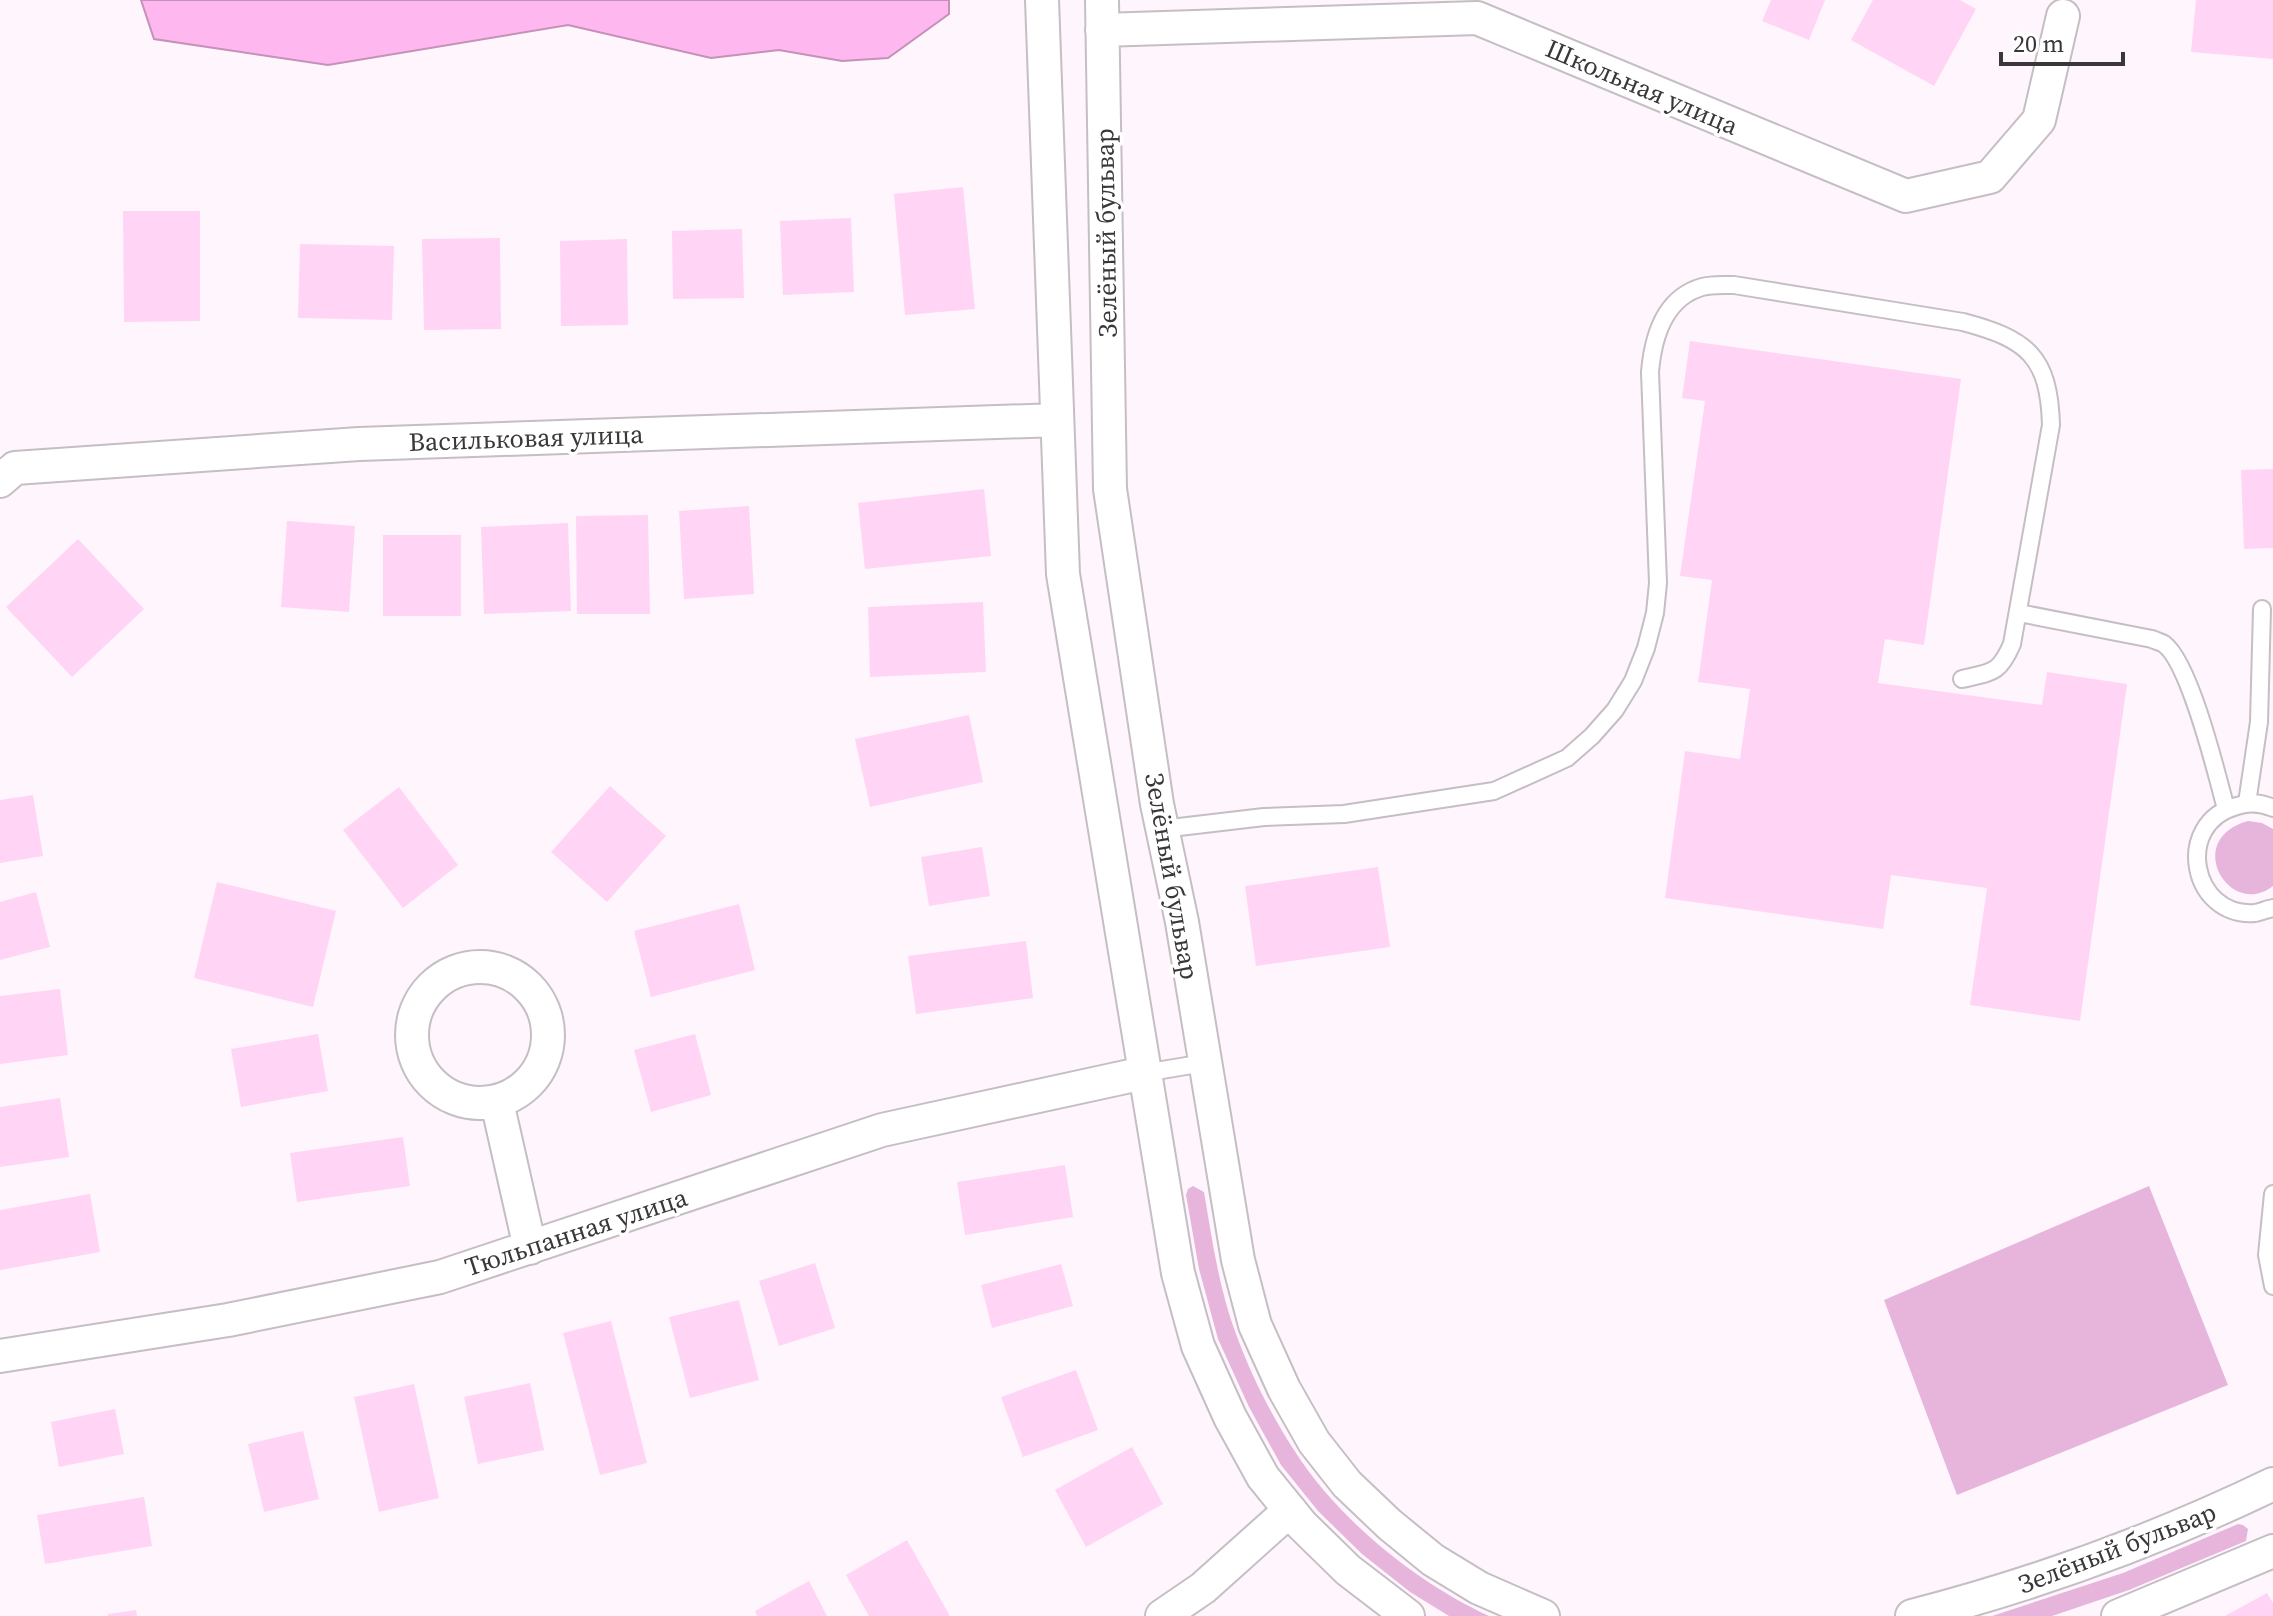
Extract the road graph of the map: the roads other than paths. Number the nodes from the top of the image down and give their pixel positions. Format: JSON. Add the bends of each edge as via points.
{"nodes":[{"id":1,"x":1042,"y":0,"type":"edge"},
{"id":2,"x":1102,"y":15,"type":"edge"},
{"id":3,"x":2063,"y":16,"type":"dead end"},
{"id":4,"x":1057,"y":420,"type":"junction"},
{"id":5,"x":0,"y":481,"type":"edge"},
{"id":6,"x":2262,"y":609,"type":"dead end"},
{"id":7,"x":2019,"y":613,"type":"junction"},
{"id":8,"x":1962,"y":679,"type":"dead end"},
{"id":9,"x":2247,"y":803,"type":"junction"},
{"id":10,"x":2273,"y":808,"type":"edge"},
{"id":11,"x":2226,"y":809,"type":"junction"},
{"id":12,"x":1162,"y":829,"type":"junction"},
{"id":13,"x":2273,"y":908,"type":"edge"},
{"id":14,"x":1204,"y":1063,"type":"junction"},
{"id":15,"x":1144,"y":1073,"type":"junction"},
{"id":16,"x":497,"y":1102,"type":"junction"},
{"id":17,"x":2273,"y":1194,"type":"edge"},
{"id":18,"x":530,"y":1248,"type":"junction"},
{"id":19,"x":2273,"y":1286,"type":"edge"},
{"id":20,"x":0,"y":1356,"type":"edge"},
{"id":21,"x":2273,"y":1484,"type":"edge"},
{"id":22,"x":1290,"y":1510,"type":"junction"},
{"id":23,"x":2273,"y":1551,"type":"edge"},
{"id":24,"x":1162,"y":1616,"type":"edge"},
{"id":25,"x":1408,"y":1616,"type":"edge"},
{"id":26,"x":1543,"y":1616,"type":"edge"},
{"id":27,"x":1912,"y":1616,"type":"edge"},
{"id":28,"x":2118,"y":1616,"type":"edge"}],
"edges":[{"from":1,"to":4,"type":"street","name":"Зелёный бульвар"},
{"from":2,"to":3,"type":"street","name":"Школьная улица","via":[[1477,18],[1906,196],[1990,177],[2020,143],[2039,120]]},
{"from":2,"to":12,"type":"street","name":"Зелёный бульвар","via":[[1110,489]]},
{"from":4,"to":5,"type":"street","name":"Васильковая улица","via":[[359,444],[15,468]]},
{"from":4,"to":15,"type":"street","name":"Зелёный бульвар","via":[[1063,574]]},
{"from":6,"to":9,"type":"lane","via":[[2259,722]]},
{"from":7,"to":8,"type":"lane","via":[[2004,662],[1990,673]]},
{"from":7,"to":11,"type":"lane","via":[[2165,645],[2179,664],[2201,719]]},
{"from":7,"to":12,"type":"lane","via":[[2051,425],[2043,372],[2028,351],[2011,337],[1963,322],[1734,285],[1705,285],[1669,309],[1652,350],[1655,613],[1633,681],[1592,736],[1567,758],[1494,791],[1344,814]]},
{"from":9,"to":10,"type":"lane"},
{"from":9,"to":11,"type":"lane"},
{"from":11,"to":13,"type":"lane","via":[[2209,822],[2199,840],[2196,862],[2202,883],[2214,900],[2233,910],[2255,913]]},
{"from":12,"to":14,"type":"street","name":"Зелёный бульвар"},
{"from":14,"to":15,"type":"lane"},
{"from":14,"to":26,"type":"street","name":"Зелёный бульвар","via":[[1238,1260],[1255,1325],[1314,1442],[1347,1484],[1433,1560],[1479,1588]]},
{"from":15,"to":18,"type":"street","name":"Тюльпанная улица","via":[[882,1130]]},
{"from":15,"to":22,"type":"street","name":"Зелёный бульвар","via":[[1178,1273],[1198,1346],[1263,1477]]},
{"from":16,"to":16,"type":"street","via":[[454,1099],[435,1087],[412,1050],[417,1006],[429,988],[469,967],[503,971],[532,990],[548,1033],[534,1076]]},
{"from":16,"to":18,"type":"street"},
{"from":17,"to":19,"type":"lane","via":[[2267,1255]]},
{"from":18,"to":20,"type":"street","name":"Тюльпанная улица","via":[[410,1284]]},
{"from":21,"to":27,"type":"street","name":"Зелёный бульвар","via":[[2115,1553]]},
{"from":22,"to":24,"type":"street","via":[[1203,1588]]},
{"from":22,"to":25,"type":"street","name":"Зелёный бульвар","via":[[1348,1570]]},
{"from":23,"to":28,"type":"street"}]}
